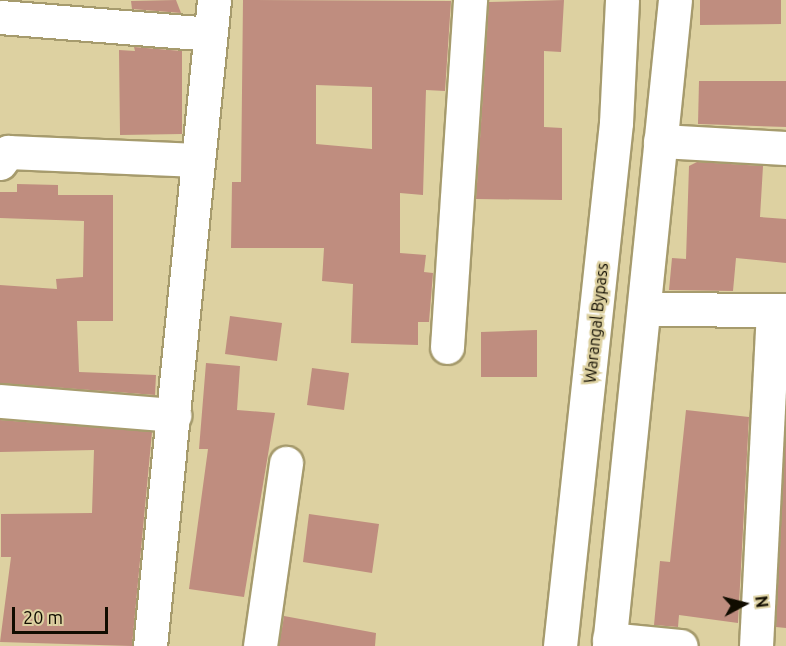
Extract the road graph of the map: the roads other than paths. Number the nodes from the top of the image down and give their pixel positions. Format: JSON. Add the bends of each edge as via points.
{"nodes":[{"id":1,"x":214,"y":0,"type":"edge"},
{"id":2,"x":470,"y":0,"type":"edge"},
{"id":3,"x":622,"y":0,"type":"edge"},
{"id":4,"x":675,"y":0,"type":"edge"},
{"id":5,"x":0,"y":17,"type":"edge"},
{"id":6,"x":210,"y":34,"type":"junction"},
{"id":7,"x":660,"y":141,"type":"junction"},
{"id":8,"x":786,"y":148,"type":"edge"},
{"id":9,"x":3,"y":156,"type":"edge"},
{"id":10,"x":198,"y":160,"type":"junction"},
{"id":11,"x":644,"y":309,"type":"junction"},
{"id":12,"x":780,"y":310,"type":"edge"},
{"id":13,"x":447,"y":347,"type":"dead end"},
{"id":14,"x":0,"y":401,"type":"edge"},
{"id":15,"x":174,"y":415,"type":"junction"},
{"id":16,"x":286,"y":463,"type":"dead end"},
{"id":17,"x":609,"y":642,"type":"edge"},
{"id":18,"x":150,"y":646,"type":"edge"},
{"id":19,"x":260,"y":646,"type":"edge"},
{"id":20,"x":560,"y":646,"type":"edge"},
{"id":21,"x":681,"y":646,"type":"edge"},
{"id":22,"x":756,"y":646,"type":"edge"}],
"edges":[{"from":1,"to":6,"type":"street"},
{"from":2,"to":13,"type":"street"},
{"from":3,"to":20,"type":"street","name":"Warangal Bypass","via":[[615,134]]},
{"from":4,"to":7,"type":"street"},
{"from":5,"to":6,"type":"street"},
{"from":6,"to":10,"type":"street"},
{"from":7,"to":8,"type":"street"},
{"from":7,"to":11,"type":"street"},
{"from":9,"to":10,"type":"street"},
{"from":10,"to":15,"type":"street"},
{"from":11,"to":12,"type":"street"},
{"from":11,"to":17,"type":"street"},
{"from":12,"to":22,"type":"street"},
{"from":14,"to":15,"type":"street"},
{"from":15,"to":18,"type":"street"},
{"from":16,"to":19,"type":"street"},
{"from":17,"to":21,"type":"street"}]}
